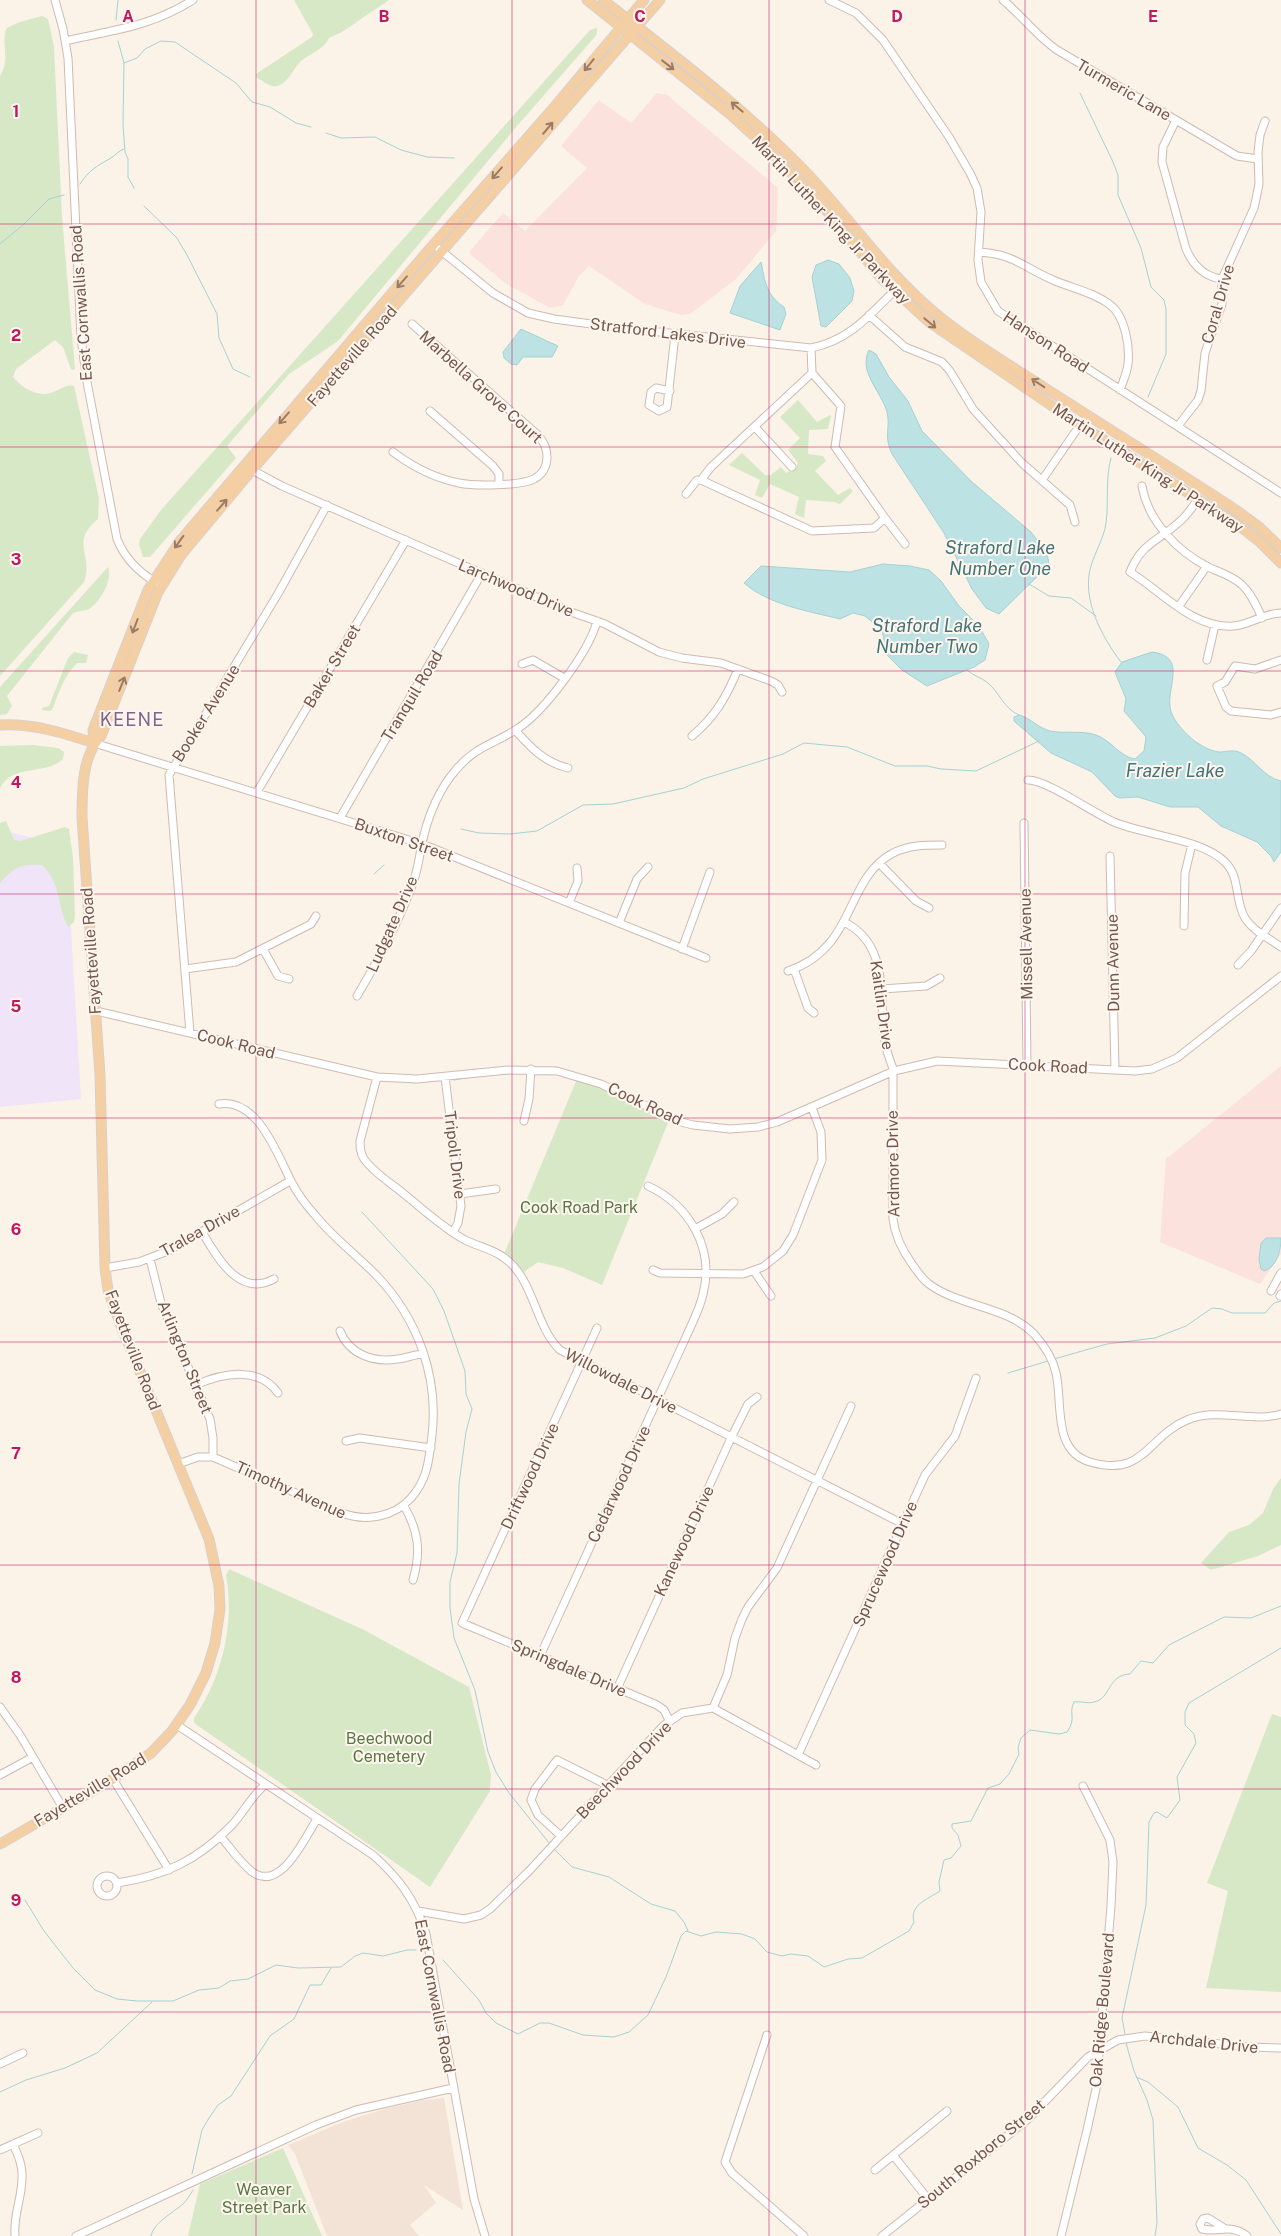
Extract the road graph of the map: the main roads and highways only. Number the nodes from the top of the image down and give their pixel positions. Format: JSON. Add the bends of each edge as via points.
{"nodes":[{"id":1,"x":587,"y":0,"type":"edge"},
{"id":2,"x":603,"y":0,"type":"edge"},
{"id":3,"x":644,"y":0,"type":"edge"},
{"id":4,"x":660,"y":0,"type":"edge"},
{"id":5,"x":627,"y":19,"type":"junction"},
{"id":6,"x":620,"y":27,"type":"junction"},
{"id":7,"x":636,"y":27,"type":"junction"},
{"id":8,"x":629,"y":35,"type":"junction"},
{"id":9,"x":1281,"y":548,"type":"edge"},
{"id":10,"x":1281,"y":563,"type":"edge"},
{"id":11,"x":157,"y":583,"type":"junction"},
{"id":12,"x":0,"y":725,"type":"edge"},
{"id":13,"x":94,"y":743,"type":"junction"},
{"id":14,"x":0,"y":1844,"type":"edge"}],
"edges":[{"from":1,"to":6,"type":"main road","name":"Martin Luther King Jr Parkway"},
{"from":2,"to":5,"type":"main road","name":"Martin Luther King Jr Parkway"},
{"from":3,"to":5,"type":"main road","name":"Fayetteville Road"},
{"from":4,"to":7,"type":"main road","name":"Fayetteville Road"},
{"from":5,"to":6,"type":"main road","name":"Fayetteville Road"},
{"from":5,"to":7,"type":"main road","name":"Martin Luther King Jr Parkway"},
{"from":6,"to":8,"type":"main road","name":"Martin Luther King Jr Parkway"},
{"from":6,"to":11,"type":"main road","name":"Fayetteville Road","one_way":true,"via":[[552,111],[188,530]]},
{"from":7,"to":8,"type":"main road","name":"Fayetteville Road"},
{"from":9,"to":7,"type":"main road","name":"Martin Luther King Jr Parkway","one_way":true,"via":[[1236,510],[941,318],[902,283],[822,188],[781,146],[715,88]]},
{"from":8,"to":10,"type":"main road","name":"Martin Luther King Jr Parkway","one_way":true,"via":[[731,115],[766,147],[818,200],[894,290],[941,332],[1246,530]]},
{"from":11,"to":8,"type":"main road","name":"Fayetteville Road","one_way":true},
{"from":11,"to":13,"type":"main road","name":"Fayetteville Road","via":[[101,736]]},
{"from":12,"to":13,"type":"main road","via":[[45,728]]},
{"from":13,"to":14,"type":"main road","name":"Fayetteville Road","via":[[83,782],[82,817],[96,1011],[105,1268],[110,1296],[211,1545],[220,1609],[206,1673],[177,1725],[151,1753],[113,1779]]}]}
